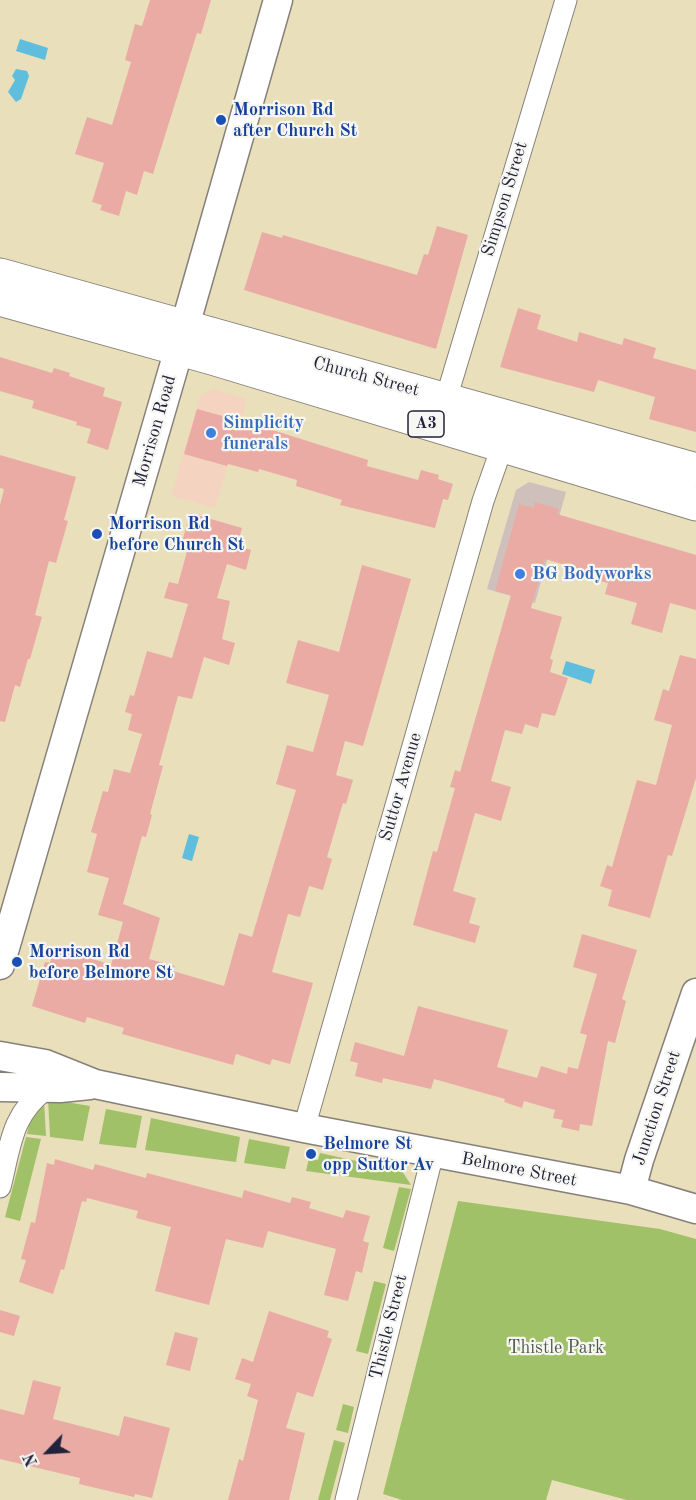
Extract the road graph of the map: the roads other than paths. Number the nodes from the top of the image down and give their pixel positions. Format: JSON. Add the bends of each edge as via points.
{"nodes":[{"id":1,"x":278,"y":0,"type":"edge"},
{"id":2,"x":566,"y":0,"type":"edge"},
{"id":3,"x":0,"y":275,"type":"edge"},
{"id":4,"x":38,"y":297,"type":"junction"},
{"id":5,"x":0,"y":299,"type":"edge"},
{"id":6,"x":182,"y":338,"type":"junction"},
{"id":7,"x":446,"y":399,"type":"junction"},
{"id":8,"x":502,"y":447,"type":"junction"},
{"id":9,"x":696,"y":470,"type":"edge"},
{"id":10,"x":696,"y":504,"type":"edge"},
{"id":11,"x":0,"y":965,"type":"edge"},
{"id":12,"x":696,"y":993,"type":"edge"},
{"id":13,"x":0,"y":1056,"type":"edge"},
{"id":14,"x":95,"y":1084,"type":"junction"},
{"id":15,"x":17,"y":1088,"type":"edge"},
{"id":16,"x":304,"y":1128,"type":"junction"},
{"id":17,"x":13,"y":1132,"type":"junction"},
{"id":18,"x":433,"y":1153,"type":"junction"},
{"id":19,"x":0,"y":1187,"type":"edge"},
{"id":20,"x":631,"y":1190,"type":"junction"},
{"id":21,"x":696,"y":1209,"type":"edge"},
{"id":22,"x":346,"y":1500,"type":"edge"}],
"edges":[{"from":1,"to":6,"type":"street","name":"Morrison Road"},
{"from":2,"to":7,"type":"street","name":"Simpson Street"},
{"from":3,"to":4,"type":"highway","number":"A3"},
{"from":4,"to":5,"type":"highway","number":"A3"},
{"from":4,"to":6,"type":"highway","name":"Church Street","number":"A3"},
{"from":6,"to":7,"type":"highway","name":"Church Street","number":"A3"},
{"from":6,"to":8,"type":"highway","name":"Church Street","number":"A3"},
{"from":6,"to":11,"type":"street","name":"Morrison Road"},
{"from":7,"to":9,"type":"highway","name":"Church Street","number":"A3"},
{"from":8,"to":10,"type":"highway","name":"Church Street","number":"A3"},
{"from":8,"to":16,"type":"street","name":"Suttor Avenue","via":[[483,501]]},
{"from":12,"to":20,"type":"street","name":"Junction Street"},
{"from":13,"to":14,"type":"street","name":"Belmore Street","via":[[45,1064]]},
{"from":14,"to":15,"type":"street","name":"Belmore Street"},
{"from":14,"to":16,"type":"street","name":"Belmore Street"},
{"from":15,"to":17,"type":"street","via":[[10,1103]]},
{"from":15,"to":17,"type":"street","via":[[29,1100]]},
{"from":16,"to":18,"type":"street","name":"Belmore Street"},
{"from":17,"to":19,"type":"street"},
{"from":18,"to":20,"type":"street","name":"Belmore Street"},
{"from":18,"to":22,"type":"street","name":"Thistle Street"},
{"from":20,"to":21,"type":"street","name":"Belmore Street"}]}
